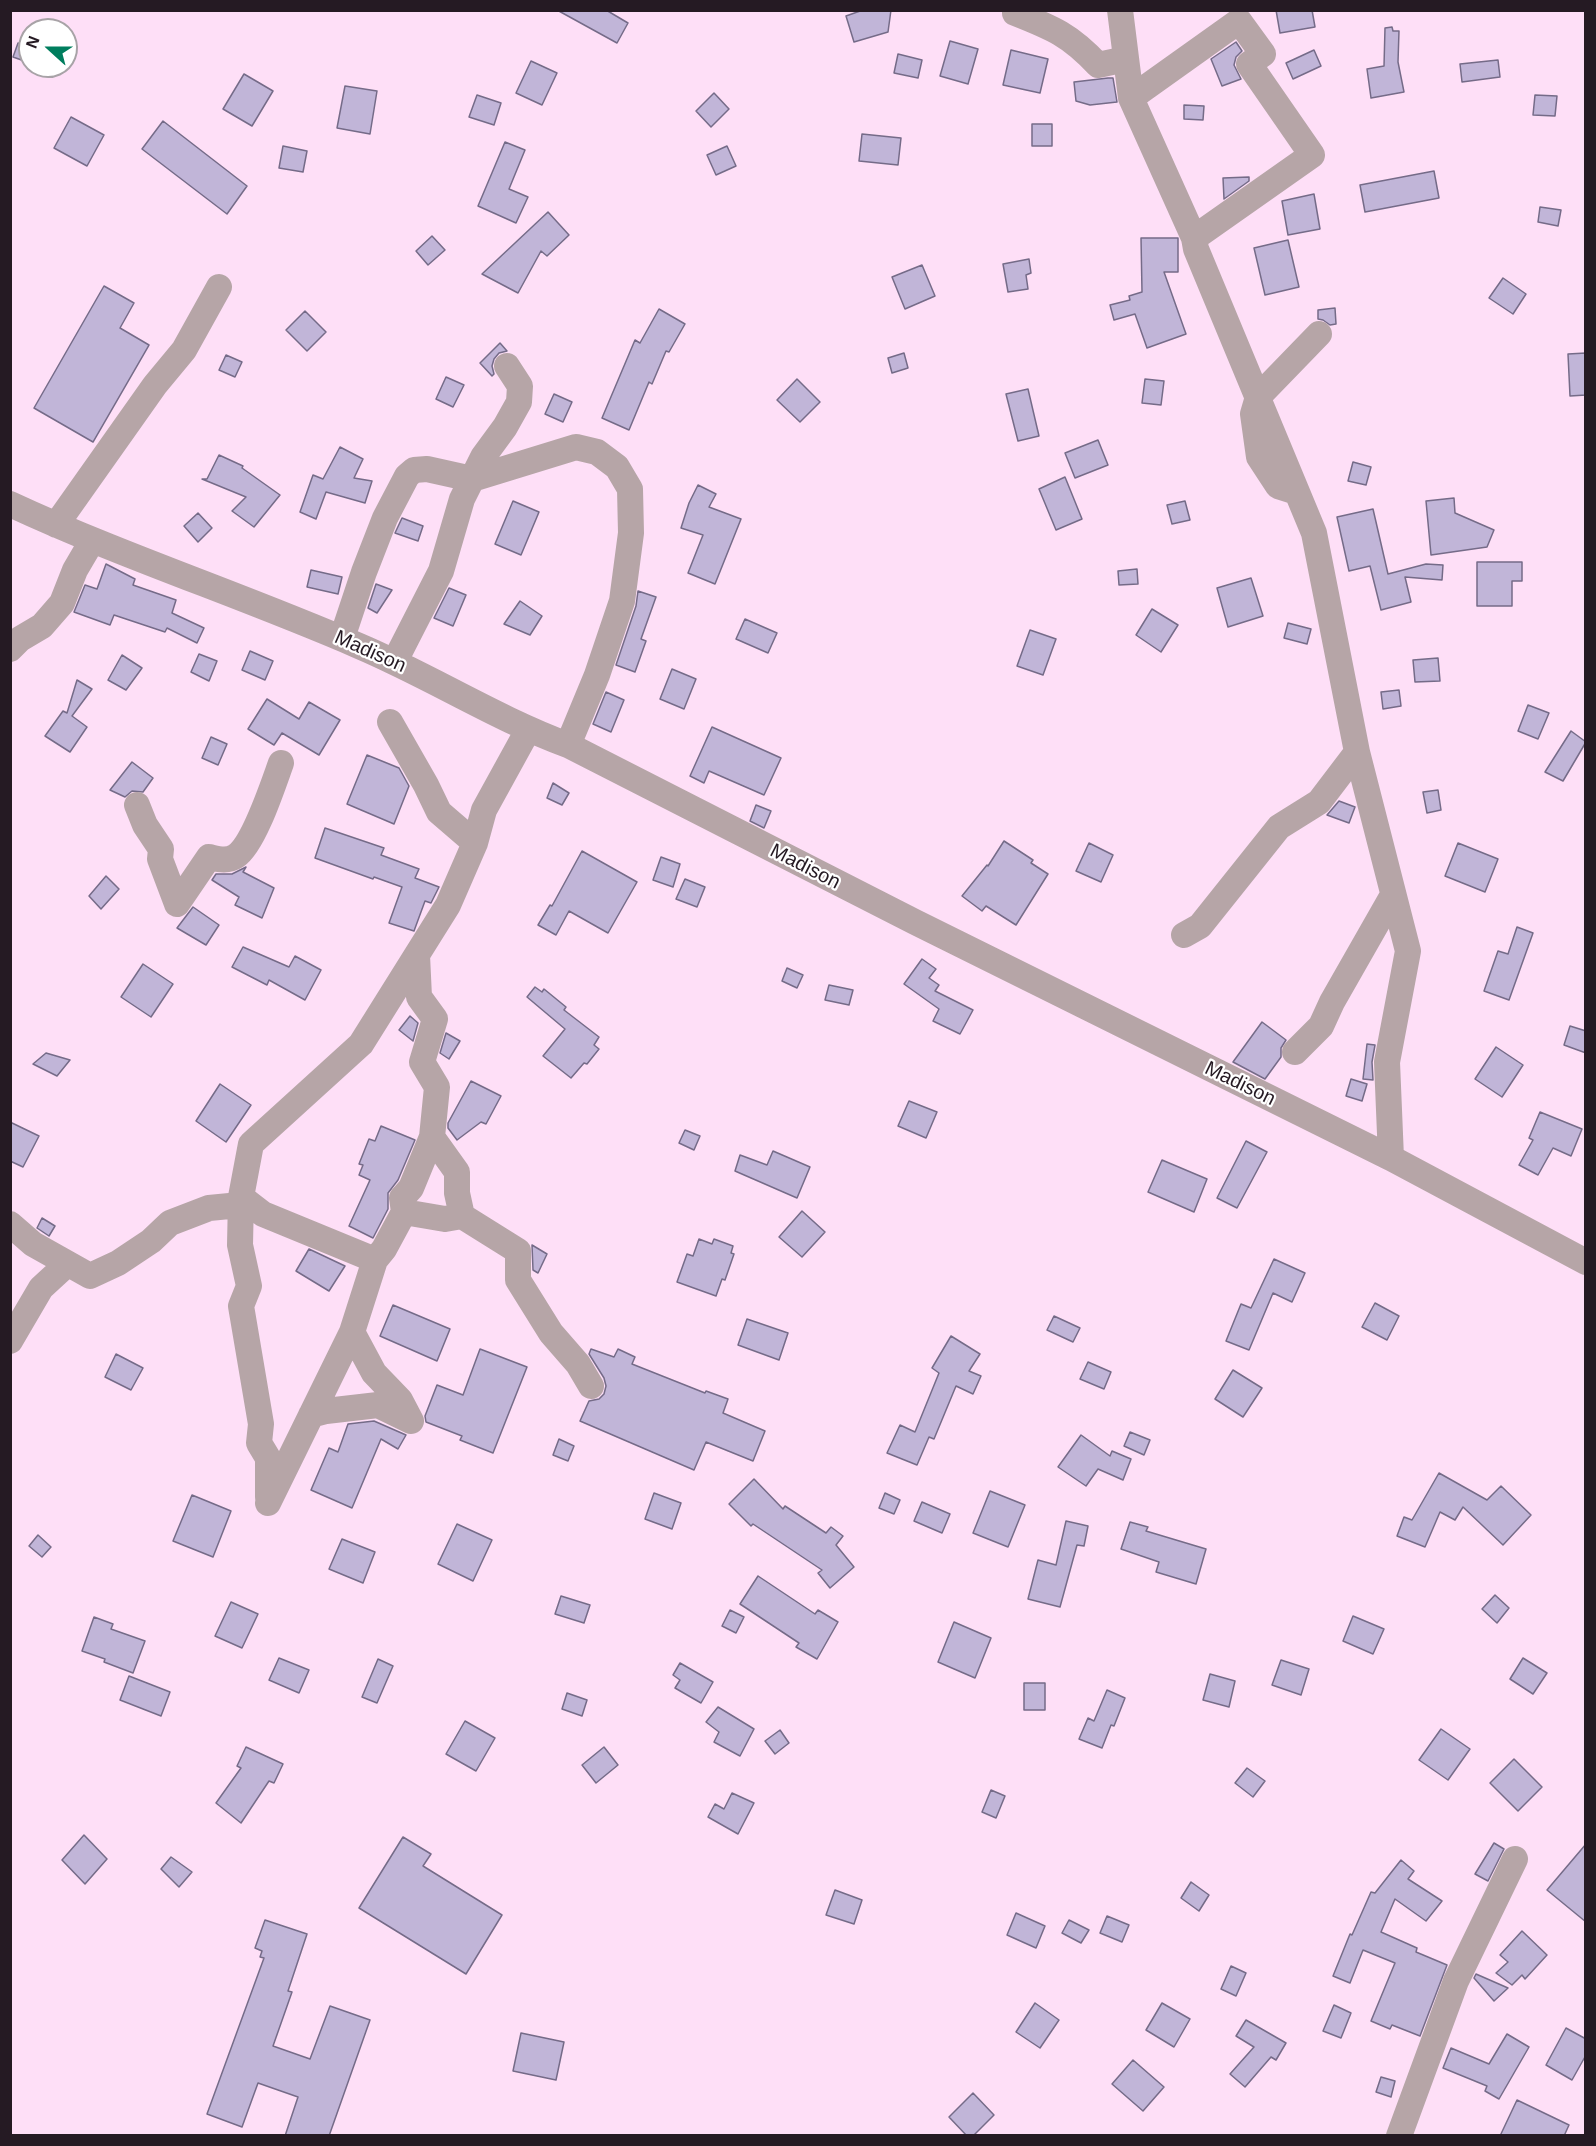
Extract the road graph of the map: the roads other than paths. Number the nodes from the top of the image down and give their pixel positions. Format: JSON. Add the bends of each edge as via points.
{"nodes":[{"id":1,"x":1120,"y":10,"type":"edge"},
{"id":2,"x":1015,"y":13,"type":"dead end"},
{"id":3,"x":1126,"y":58,"type":"junction"},
{"id":4,"x":1131,"y":98,"type":"junction"},
{"id":5,"x":1194,"y":238,"type":"junction"},
{"id":6,"x":219,"y":287,"type":"dead end"},
{"id":7,"x":1319,"y":333,"type":"dead end"},
{"id":8,"x":507,"y":366,"type":"dead end"},
{"id":9,"x":1258,"y":397,"type":"junction"},
{"id":10,"x":472,"y":479,"type":"junction"},
{"id":11,"x":10,"y":504,"type":"edge"},
{"id":12,"x":57,"y":525,"type":"junction"},
{"id":13,"x":92,"y":541,"type":"junction"},
{"id":14,"x":342,"y":638,"type":"junction"},
{"id":15,"x":10,"y":649,"type":"edge"},
{"id":16,"x":395,"y":661,"type":"junction"},
{"id":17,"x":390,"y":722,"type":"dead end"},
{"id":18,"x":528,"y":730,"type":"junction"},
{"id":19,"x":568,"y":745,"type":"junction"},
{"id":20,"x":1357,"y":752,"type":"junction"},
{"id":21,"x":281,"y":763,"type":"dead end"},
{"id":22,"x":137,"y":806,"type":"dead end"},
{"id":23,"x":475,"y":843,"type":"junction"},
{"id":24,"x":1393,"y":895,"type":"junction"},
{"id":25,"x":1184,"y":935,"type":"dead end"},
{"id":26,"x":417,"y":955,"type":"junction"},
{"id":27,"x":1295,"y":1052,"type":"dead end"},
{"id":28,"x":432,"y":1137,"type":"junction"},
{"id":29,"x":1391,"y":1158,"type":"junction"},
{"id":30,"x":241,"y":1201,"type":"junction"},
{"id":31,"x":404,"y":1212,"type":"junction"},
{"id":32,"x":462,"y":1216,"type":"junction"},
{"id":33,"x":10,"y":1224,"type":"edge"},
{"id":34,"x":375,"y":1260,"type":"junction"},
{"id":35,"x":1586,"y":1262,"type":"edge"},
{"id":36,"x":66,"y":1265,"type":"junction"},
{"id":37,"x":352,"y":1332,"type":"junction"},
{"id":38,"x":10,"y":1341,"type":"edge"},
{"id":39,"x":591,"y":1386,"type":"dead end"},
{"id":40,"x":311,"y":1415,"type":"junction"},
{"id":41,"x":1515,"y":1859,"type":"dead end"},
{"id":42,"x":1399,"y":2136,"type":"edge"}],
"edges":[{"from":1,"to":3,"type":"street"},
{"from":2,"to":3,"type":"street","via":[[1071,39],[1098,65]]},
{"from":3,"to":4,"type":"street"},
{"from":4,"to":5,"type":"street"},
{"from":4,"to":5,"type":"street","via":[[1239,21],[1263,54],[1249,64],[1312,155]]},
{"from":5,"to":9,"type":"street"},
{"from":6,"to":12,"type":"street","via":[[184,350]]},
{"from":7,"to":9,"type":"street"},
{"from":8,"to":10,"type":"street","via":[[520,386],[519,402]]},
{"from":9,"to":20,"type":"street","via":[[1314,533]]},
{"from":10,"to":14,"type":"street","via":[[427,469],[414,470],[407,476],[385,518]]},
{"from":10,"to":16,"type":"street","via":[[462,499],[441,571]]},
{"from":10,"to":19,"type":"street","via":[[576,447],[597,452],[617,466],[630,489],[631,533],[622,601]]},
{"from":11,"to":12,"type":"street","name":"Madison"},
{"from":12,"to":13,"type":"street","name":"Madison"},
{"from":13,"to":14,"type":"street","name":"Madison"},
{"from":13,"to":15,"type":"street","via":[[62,603],[42,626]]},
{"from":14,"to":16,"type":"street","name":"Madison"},
{"from":16,"to":18,"type":"street","name":"Madison"},
{"from":17,"to":23,"type":"street","via":[[439,812]]},
{"from":18,"to":19,"type":"street","name":"Madison"},
{"from":18,"to":23,"type":"street","via":[[483,810]]},
{"from":19,"to":29,"type":"street","name":"Madison"},
{"from":20,"to":24,"type":"street"},
{"from":20,"to":25,"type":"street","via":[[1319,802],[1279,827],[1200,926]]},
{"from":21,"to":22,"type":"street","via":[[250,839],[237,856],[225,861],[209,857],[177,904],[160,859],[161,849]]},
{"from":23,"to":26,"type":"street","via":[[448,905]]},
{"from":24,"to":27,"type":"street","via":[[1321,1026]]},
{"from":24,"to":29,"type":"street","via":[[1408,951],[1387,1062]]},
{"from":26,"to":28,"type":"street","via":[[419,998],[435,1019],[422,1062],[437,1087]]},
{"from":26,"to":30,"type":"street","via":[[361,1044],[251,1144]]},
{"from":28,"to":31,"type":"street","via":[[411,1188],[402,1198]]},
{"from":28,"to":32,"type":"street","via":[[457,1172]]},
{"from":29,"to":35,"type":"street","name":"Madison"},
{"from":30,"to":34,"type":"street","via":[[263,1214]]},
{"from":30,"to":36,"type":"street","via":[[170,1223],[152,1241],[90,1276]]},
{"from":30,"to":40,"type":"street","via":[[240,1245],[249,1286],[241,1306],[261,1424],[259,1443],[268,1458],[268,1503]]},
{"from":31,"to":32,"type":"street","via":[[445,1219]]},
{"from":31,"to":34,"type":"street"},
{"from":32,"to":39,"type":"street","via":[[518,1251],[518,1280]]},
{"from":33,"to":36,"type":"street"},
{"from":34,"to":37,"type":"street"},
{"from":36,"to":38,"type":"street","via":[[41,1288]]},
{"from":37,"to":40,"type":"street"},
{"from":37,"to":40,"type":"street","via":[[374,1373],[400,1400],[411,1420],[378,1405]]},
{"from":41,"to":42,"type":"street","via":[[1456,1981]]}]}
